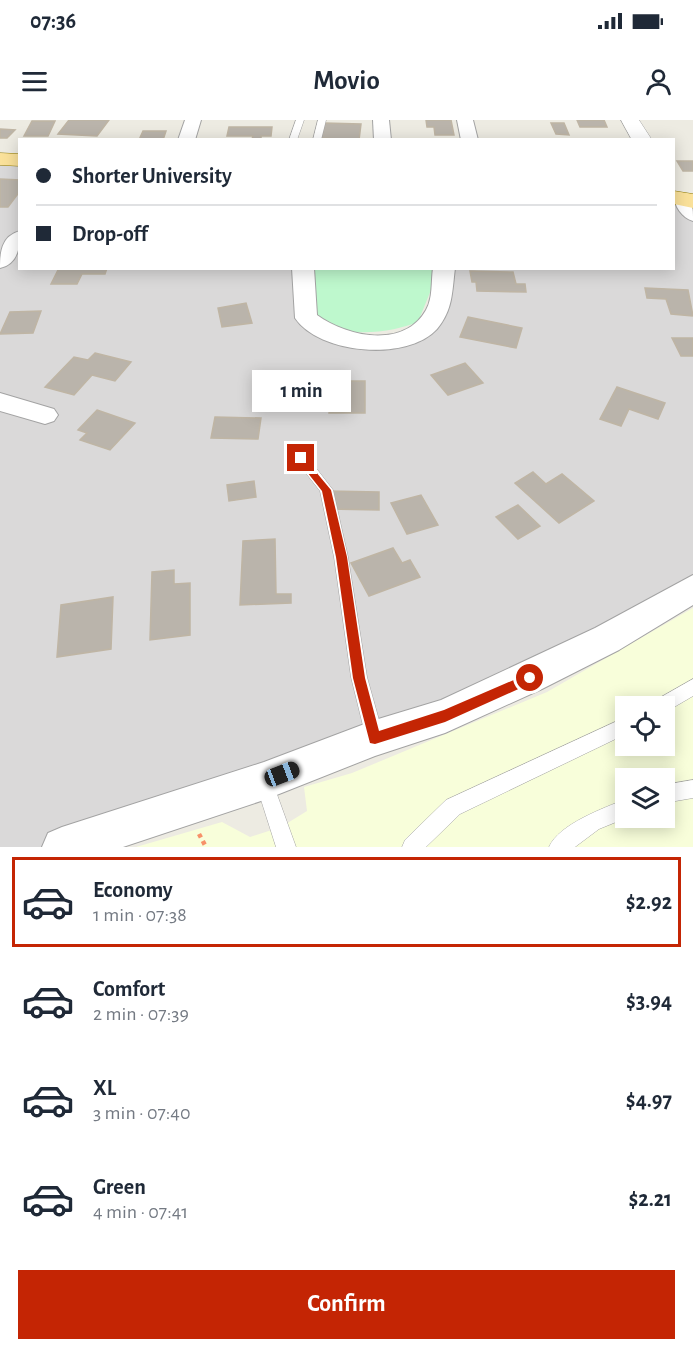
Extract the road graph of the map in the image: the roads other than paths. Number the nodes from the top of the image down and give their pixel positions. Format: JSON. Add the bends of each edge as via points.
{"nodes":[{"id":1,"x":193,"y":120,"type":"edge"},
{"id":2,"x":300,"y":120,"type":"edge"},
{"id":3,"x":322,"y":120,"type":"edge"},
{"id":4,"x":381,"y":120,"type":"edge"},
{"id":5,"x":465,"y":120,"type":"edge"},
{"id":6,"x":630,"y":120,"type":"edge"},
{"id":7,"x":187,"y":138,"type":"edge"},
{"id":8,"x":294,"y":138,"type":"edge"},
{"id":9,"x":318,"y":138,"type":"edge"},
{"id":10,"x":383,"y":138,"type":"edge"},
{"id":11,"x":470,"y":138,"type":"edge"},
{"id":12,"x":641,"y":138,"type":"edge"},
{"id":13,"x":0,"y":159,"type":"edge"},
{"id":14,"x":18,"y":160,"type":"edge"},
{"id":15,"x":18,"y":240,"type":"edge"},
{"id":16,"x":0,"y":262,"type":"edge"},
{"id":17,"x":303,"y":270,"type":"edge"},
{"id":18,"x":444,"y":270,"type":"edge"},
{"id":19,"x":0,"y":402,"type":"edge"},
{"id":20,"x":45,"y":416,"type":"dead end"},
{"id":21,"x":301,"y":458,"type":"dead end"},
{"id":22,"x":693,"y":589,"type":"edge"},
{"id":23,"x":693,"y":687,"type":"edge"},
{"id":24,"x":675,"y":698,"type":"edge"},
{"id":25,"x":615,"y":730,"type":"edge"},
{"id":26,"x":375,"y":738,"type":"junction"},
{"id":27,"x":264,"y":782,"type":"junction"},
{"id":28,"x":693,"y":789,"type":"edge"},
{"id":29,"x":675,"y":792,"type":"edge"},
{"id":30,"x":615,"y":813,"type":"edge"},
{"id":31,"x":62,"y":847,"type":"edge"},
{"id":32,"x":286,"y":847,"type":"edge"},
{"id":33,"x":412,"y":847,"type":"edge"},
{"id":34,"x":559,"y":847,"type":"edge"}],
"edges":[{"from":1,"to":7,"type":"street"},
{"from":2,"to":8,"type":"lane"},
{"from":3,"to":9,"type":"lane"},
{"from":4,"to":10,"type":"street"},
{"from":5,"to":11,"type":"street"},
{"from":6,"to":12,"type":"street"},
{"from":13,"to":14,"type":"main road"},
{"from":15,"to":16,"type":"street"},
{"from":17,"to":18,"type":"street","via":[[306,318],[318,330],[336,338],[388,342],[426,328],[438,309]]},
{"from":19,"to":20,"type":"street"},
{"from":21,"to":26,"type":"lane","via":[[326,490],[341,557],[359,678]]},
{"from":22,"to":26,"type":"street","via":[[530,678],[445,716]]},
{"from":23,"to":24,"type":"lane"},
{"from":25,"to":33,"type":"lane","via":[[453,807]]},
{"from":26,"to":27,"type":"street"},
{"from":27,"to":31,"type":"street"},
{"from":27,"to":32,"type":"lane"},
{"from":28,"to":29,"type":"lane"},
{"from":30,"to":34,"type":"lane","via":[[592,822]]}]}
